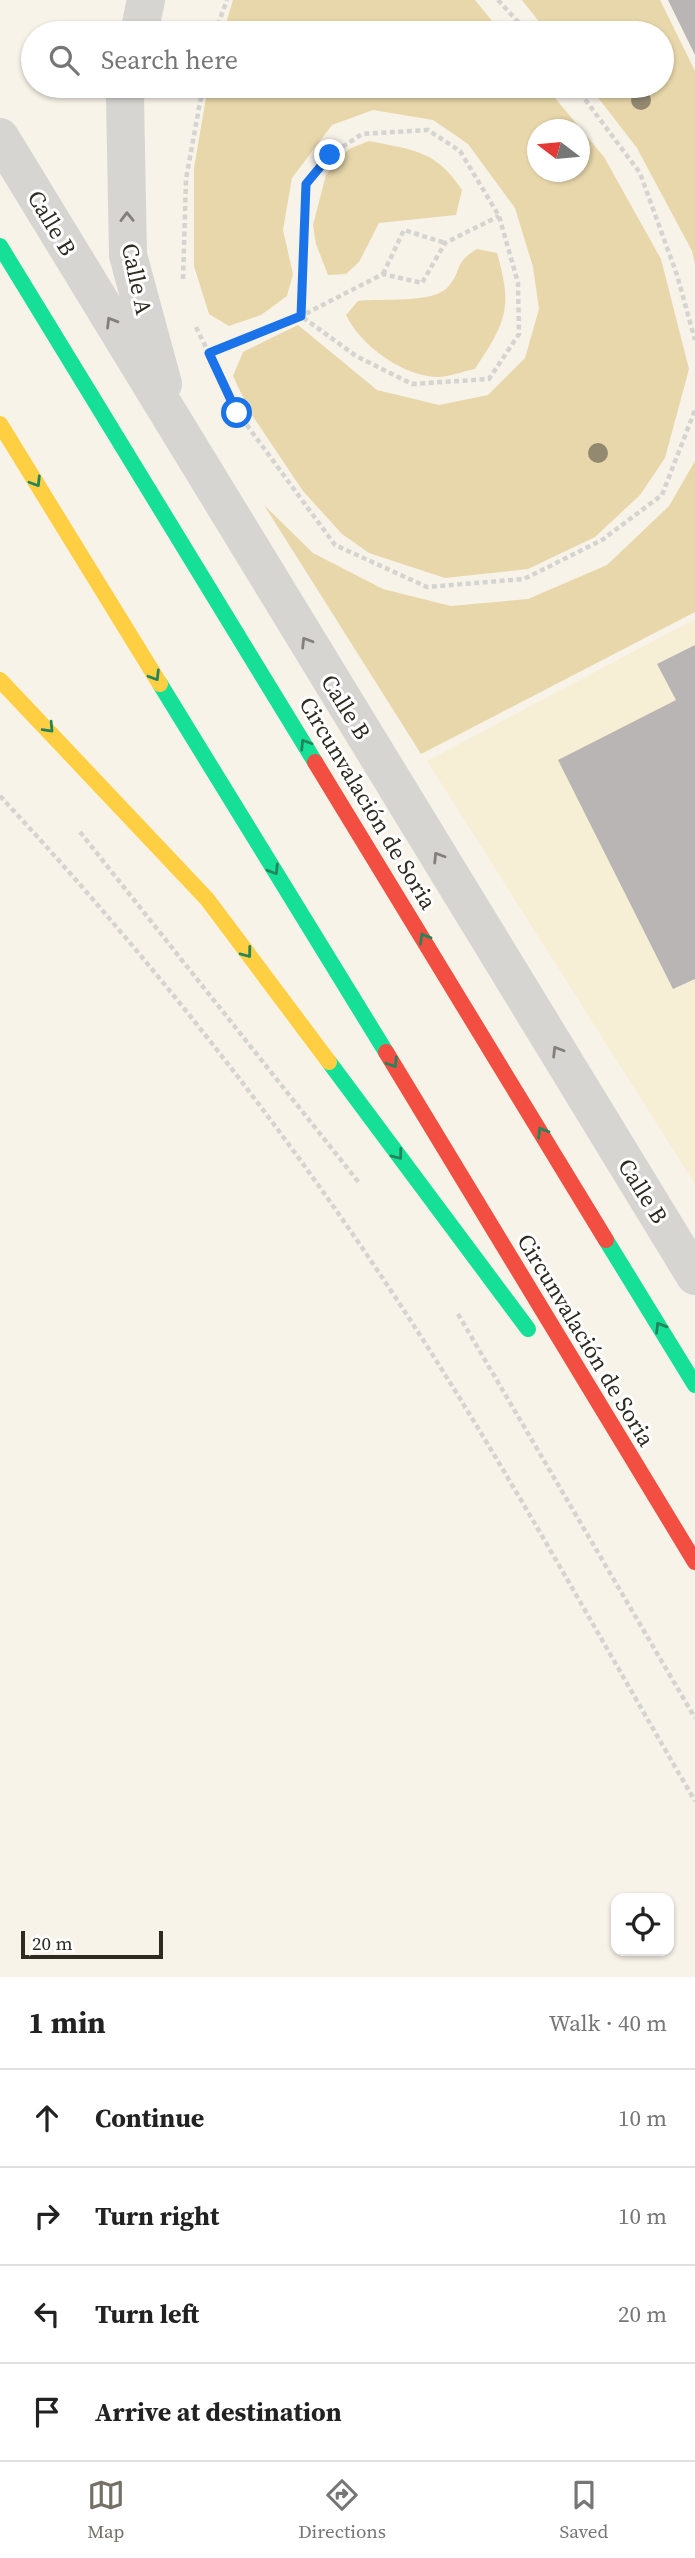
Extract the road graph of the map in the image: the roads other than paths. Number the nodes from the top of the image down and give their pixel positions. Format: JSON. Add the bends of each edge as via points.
{"nodes":[{"id":1,"x":146,"y":0,"type":"edge"},
{"id":2,"x":142,"y":21,"type":"edge"},
{"id":3,"x":125,"y":98,"type":"edge"},
{"id":4,"x":0,"y":138,"type":"edge"},
{"id":5,"x":0,"y":246,"type":"edge"},
{"id":6,"x":0,"y":424,"type":"edge"},
{"id":7,"x":174,"y":426,"type":"junction"},
{"id":8,"x":0,"y":680,"type":"edge"},
{"id":9,"x":695,"y":1276,"type":"edge"},
{"id":10,"x":537,"y":1341,"type":"dead end"},
{"id":11,"x":561,"y":1374,"type":"dead end"},
{"id":12,"x":695,"y":1385,"type":"edge"},
{"id":13,"x":659,"y":1505,"type":"junction"},
{"id":14,"x":695,"y":1562,"type":"edge"}],
"edges":[{"from":1,"to":2,"type":"street"},
{"from":7,"to":3,"type":"street","name":"Calle A","one_way":true,"via":[[128,255]]},
{"from":7,"to":4,"type":"street","name":"Calle B","one_way":true},
{"from":12,"to":5,"type":"highway","name":"Circunvalación de Soria","one_way":true},
{"from":6,"to":13,"type":"highway","name":"Circunvalación de Soria","one_way":true},
{"from":9,"to":7,"type":"street","name":"Calle B","one_way":true},
{"from":8,"to":10,"type":"highway","one_way":true,"via":[[207,899]]},
{"from":11,"to":13,"type":"highway"},
{"from":13,"to":14,"type":"highway","name":"Circunvalación de Soria"}]}
